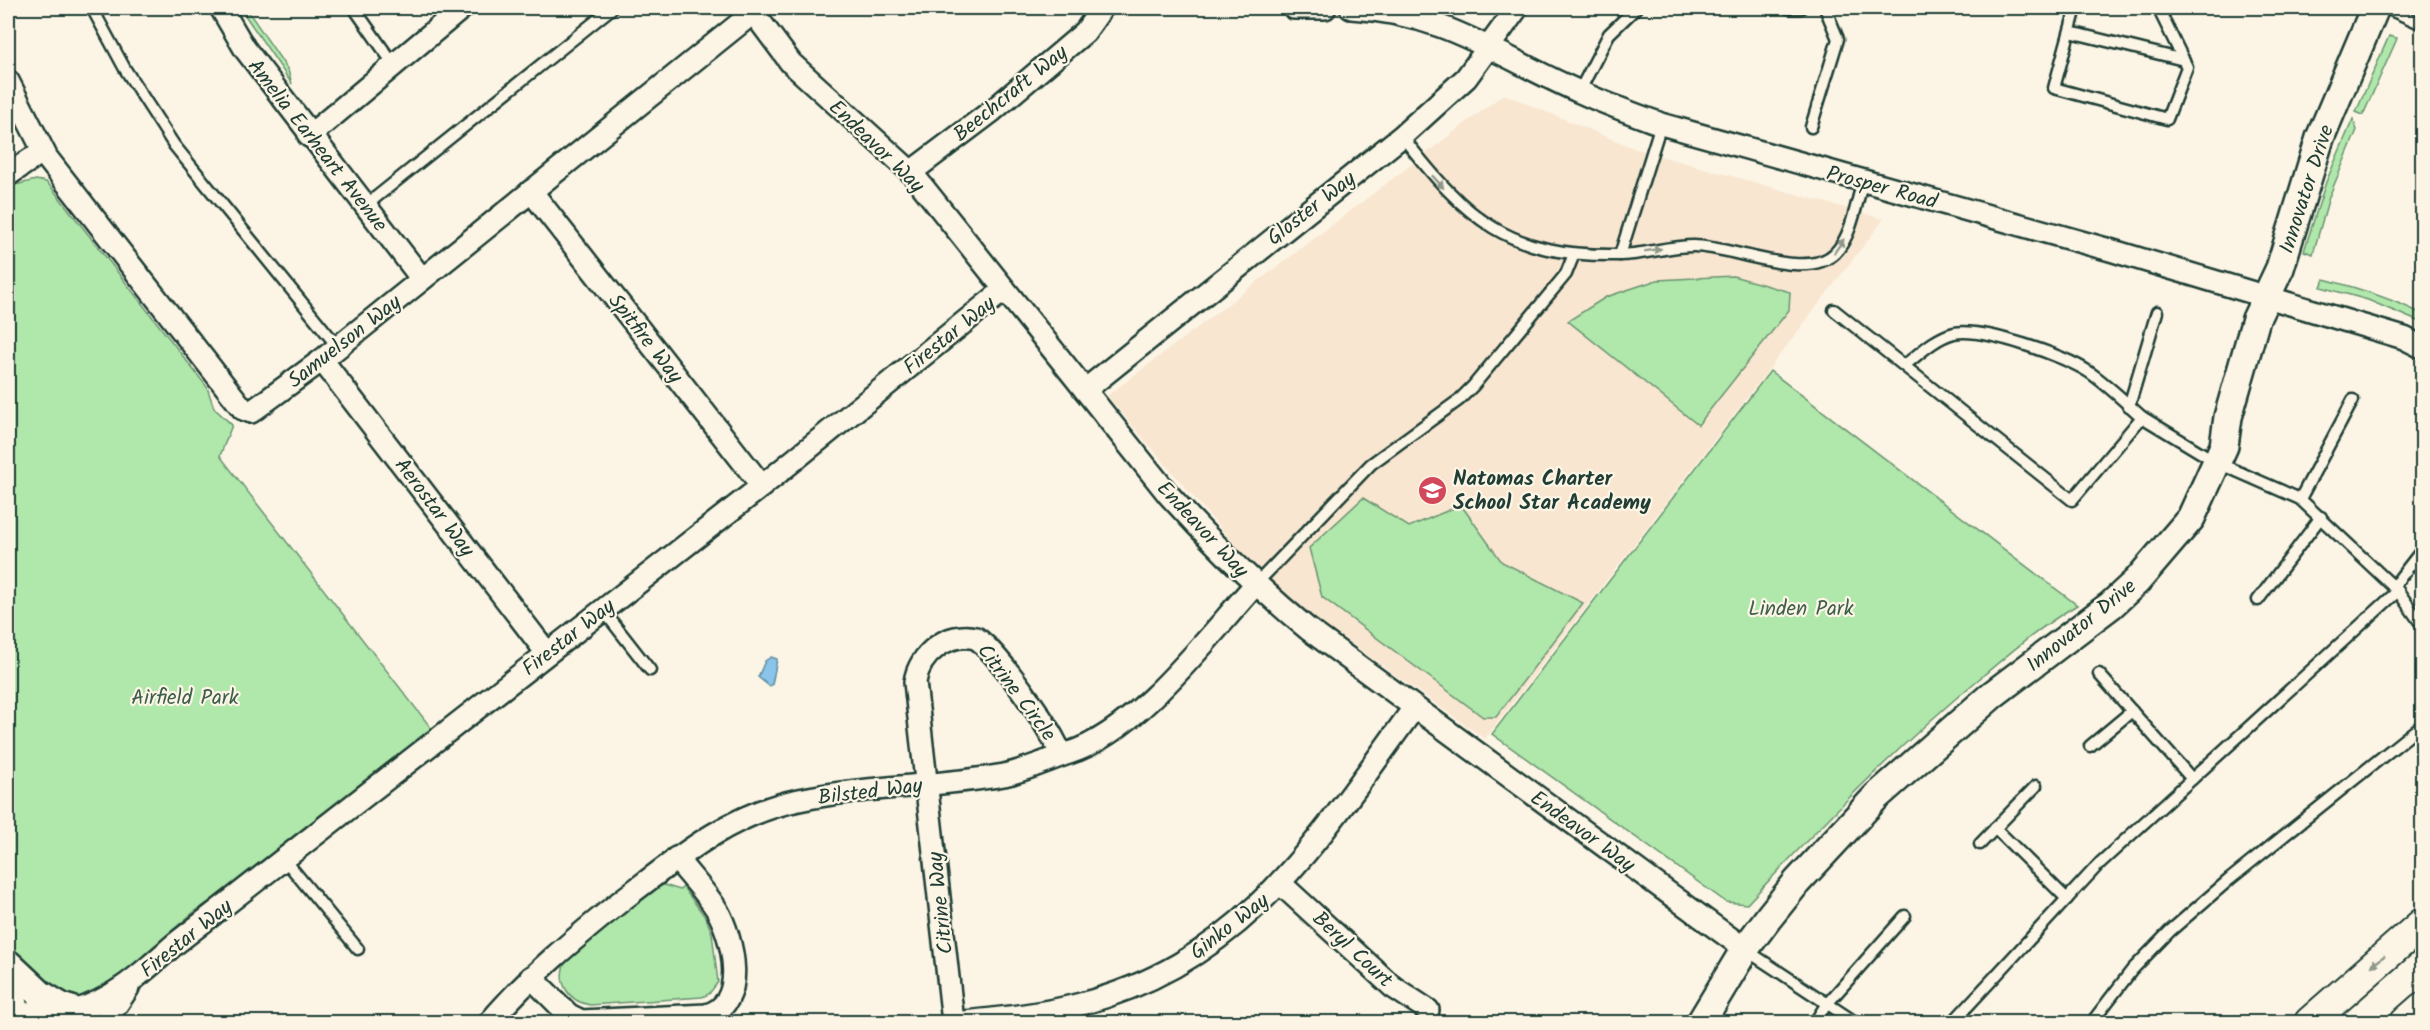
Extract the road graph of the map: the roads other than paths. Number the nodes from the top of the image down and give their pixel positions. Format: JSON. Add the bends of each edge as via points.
{"nodes":[{"id":1,"x":92,"y":8,"type":"edge"},
{"id":2,"x":221,"y":8,"type":"edge"},
{"id":3,"x":354,"y":8,"type":"edge"},
{"id":4,"x":462,"y":8,"type":"edge"},
{"id":5,"x":612,"y":8,"type":"edge"},
{"id":6,"x":1102,"y":8,"type":"edge"},
{"id":7,"x":1294,"y":8,"type":"edge"},
{"id":8,"x":1325,"y":8,"type":"edge"},
{"id":9,"x":1351,"y":8,"type":"edge"},
{"id":10,"x":1517,"y":8,"type":"edge"},
{"id":11,"x":1636,"y":8,"type":"edge"},
{"id":12,"x":1788,"y":8,"type":"edge"},
{"id":13,"x":1801,"y":8,"type":"edge"},
{"id":14,"x":1825,"y":8,"type":"edge"},
{"id":15,"x":2076,"y":8,"type":"edge"},
{"id":16,"x":2158,"y":8,"type":"edge"},
{"id":17,"x":2376,"y":8,"type":"edge"},
{"id":18,"x":2386,"y":8,"type":"edge"},
{"id":19,"x":756,"y":10,"type":"edge"},
{"id":20,"x":1421,"y":13,"type":"edge"},
{"id":21,"x":2422,"y":24,"type":"edge"},
{"id":22,"x":2070,"y":32,"type":"junction"},
{"id":23,"x":1489,"y":46,"type":"junction"},
{"id":24,"x":2184,"y":60,"type":"junction"},
{"id":25,"x":394,"y":65,"type":"junction"},
{"id":26,"x":8,"y":81,"type":"edge"},
{"id":27,"x":1579,"y":92,"type":"junction"},
{"id":28,"x":1661,"y":124,"type":"junction"},
{"id":29,"x":1811,"y":127,"type":"dead end"},
{"id":30,"x":309,"y":136,"type":"junction"},
{"id":31,"x":1402,"y":136,"type":"junction"},
{"id":32,"x":43,"y":151,"type":"junction"},
{"id":33,"x":911,"y":172,"type":"junction"},
{"id":34,"x":8,"y":175,"type":"edge"},
{"id":35,"x":1863,"y":181,"type":"junction"},
{"id":36,"x":531,"y":191,"type":"junction"},
{"id":37,"x":364,"y":206,"type":"junction"},
{"id":38,"x":1574,"y":255,"type":"junction"},
{"id":39,"x":1620,"y":255,"type":"junction"},
{"id":40,"x":422,"y":279,"type":"junction"},
{"id":41,"x":1004,"y":290,"type":"junction"},
{"id":42,"x":2267,"y":296,"type":"junction"},
{"id":43,"x":1834,"y":309,"type":"dead end"},
{"id":44,"x":2157,"y":312,"type":"dead end"},
{"id":45,"x":2422,"y":347,"type":"edge"},
{"id":46,"x":330,"y":354,"type":"junction"},
{"id":47,"x":1905,"y":365,"type":"junction"},
{"id":48,"x":1085,"y":390,"type":"junction"},
{"id":49,"x":2353,"y":400,"type":"dead end"},
{"id":50,"x":2129,"y":406,"type":"junction"},
{"id":51,"x":2142,"y":417,"type":"junction"},
{"id":52,"x":2218,"y":463,"type":"junction"},
{"id":53,"x":762,"y":486,"type":"junction"},
{"id":54,"x":2300,"y":498,"type":"junction"},
{"id":55,"x":2321,"y":517,"type":"junction"},
{"id":56,"x":2422,"y":550,"type":"edge"},
{"id":57,"x":1255,"y":585,"type":"junction"},
{"id":58,"x":2395,"y":589,"type":"junction"},
{"id":59,"x":2258,"y":600,"type":"dead end"},
{"id":60,"x":603,"y":610,"type":"junction"},
{"id":61,"x":2422,"y":625,"type":"edge"},
{"id":62,"x":547,"y":653,"type":"junction"},
{"id":63,"x":650,"y":670,"type":"dead end"},
{"id":64,"x":2099,"y":674,"type":"dead end"},
{"id":65,"x":1414,"y":708,"type":"junction"},
{"id":66,"x":2132,"y":711,"type":"junction"},
{"id":67,"x":2422,"y":725,"type":"edge"},
{"id":68,"x":2090,"y":746,"type":"dead end"},
{"id":69,"x":1061,"y":755,"type":"junction"},
{"id":70,"x":2192,"y":779,"type":"junction"},
{"id":71,"x":927,"y":784,"type":"junction"},
{"id":72,"x":2036,"y":786,"type":"dead end"},
{"id":73,"x":1995,"y":828,"type":"junction"},
{"id":74,"x":1980,"y":844,"type":"dead end"},
{"id":75,"x":676,"y":858,"type":"junction"},
{"id":76,"x":285,"y":860,"type":"junction"},
{"id":77,"x":1281,"y":884,"type":"junction"},
{"id":78,"x":2067,"y":899,"type":"junction"},
{"id":79,"x":1905,"y":916,"type":"dead end"},
{"id":80,"x":2422,"y":924,"type":"edge"},
{"id":81,"x":358,"y":949,"type":"dead end"},
{"id":82,"x":1745,"y":949,"type":"junction"},
{"id":83,"x":8,"y":964,"type":"edge"},
{"id":84,"x":531,"y":976,"type":"junction"},
{"id":85,"x":131,"y":983,"type":"junction"},
{"id":86,"x":8,"y":987,"type":"edge"},
{"id":87,"x":1826,"y":1005,"type":"junction"},
{"id":88,"x":2422,"y":1008,"type":"edge"},
{"id":89,"x":1428,"y":1010,"type":"dead end"},
{"id":90,"x":74,"y":1014,"type":"edge"},
{"id":91,"x":18,"y":1023,"type":"edge"},
{"id":92,"x":25,"y":1023,"type":"edge"},
{"id":93,"x":105,"y":1023,"type":"edge"},
{"id":94,"x":490,"y":1023,"type":"edge"},
{"id":95,"x":954,"y":1023,"type":"edge"},
{"id":96,"x":964,"y":1023,"type":"edge"},
{"id":97,"x":1701,"y":1023,"type":"edge"},
{"id":98,"x":1815,"y":1023,"type":"edge"},
{"id":99,"x":1855,"y":1023,"type":"edge"},
{"id":100,"x":1953,"y":1023,"type":"edge"},
{"id":101,"x":2092,"y":1023,"type":"edge"},
{"id":102,"x":2310,"y":1023,"type":"edge"},
{"id":103,"x":2406,"y":1023,"type":"edge"}],
"edges":[{"from":1,"to":46,"type":"lane","via":[[125,69],[174,144]]},
{"from":2,"to":30,"type":"street","name":"Amelia Earheart Avenue","via":[[245,50]]},
{"from":3,"to":25,"type":"lane"},
{"from":4,"to":25,"type":"street"},
{"from":5,"to":37,"type":"lane"},
{"from":6,"to":33,"type":"street","name":"Beechcraft Way","via":[[1084,32],[990,112]]},
{"from":7,"to":8,"type":"street"},
{"from":9,"to":20,"type":"street","name":"Prosper Road"},
{"from":10,"to":23,"type":"street","name":"Gloster Way"},
{"from":11,"to":27,"type":"lane","via":[[1609,34]]},
{"from":12,"to":13,"type":"lane"},
{"from":14,"to":29,"type":"lane","via":[[1838,39]]},
{"from":15,"to":22,"type":"lane"},
{"from":16,"to":24,"type":"lane"},
{"from":17,"to":42,"type":"street","name":"Innovator Drive","via":[[2320,138],[2280,268]]},
{"from":18,"to":21,"type":"lane"},
{"from":19,"to":33,"type":"street","name":"Endeavor Way","via":[[791,63]]},
{"from":19,"to":36,"type":"street","name":"Samuelson Way"},
{"from":20,"to":23,"type":"street","name":"Prosper Road"},
{"from":22,"to":24,"type":"lane"},
{"from":22,"to":24,"type":"lane","via":[[2054,88],[2168,119],[2187,67]]},
{"from":23,"to":27,"type":"street","name":"Prosper Road"},
{"from":23,"to":31,"type":"street","name":"Gloster Way","via":[[1466,78]]},
{"from":25,"to":30,"type":"street"},
{"from":26,"to":32,"type":"street","name":"Samuelson Way"},
{"from":27,"to":28,"type":"street","name":"Prosper Road"},
{"from":28,"to":35,"type":"street","name":"Prosper Road"},
{"from":28,"to":39,"type":"lane"},
{"from":30,"to":37,"type":"street","name":"Amelia Earheart Avenue"},
{"from":31,"to":38,"type":"lane","one_way":true,"via":[[1453,198],[1478,218],[1512,238]]},
{"from":31,"to":48,"type":"street","name":"Gloster Way"},
{"from":32,"to":34,"type":"street"},
{"from":32,"to":46,"type":"street","name":"Samuelson Way","via":[[243,410],[252,412]]},
{"from":33,"to":41,"type":"street","name":"Endeavor Way"},
{"from":39,"to":35,"type":"lane","one_way":true,"via":[[1695,246],[1734,250],[1771,262],[1805,266],[1835,254],[1847,234]]},
{"from":35,"to":42,"type":"street","name":"Prosper Road"},
{"from":36,"to":40,"type":"street","name":"Samuelson Way"},
{"from":36,"to":53,"type":"street","name":"Spitfire Way"},
{"from":37,"to":40,"type":"street","name":"Amelia Earheart Avenue"},
{"from":38,"to":39,"type":"lane"},
{"from":38,"to":57,"type":"lane","via":[[1566,274],[1473,386],[1371,464]]},
{"from":40,"to":46,"type":"street","name":"Samuelson Way"},
{"from":41,"to":48,"type":"street","name":"Endeavor Way"},
{"from":41,"to":53,"type":"street","name":"Firestar Way"},
{"from":42,"to":45,"type":"street","name":"Prosper Road"},
{"from":42,"to":52,"type":"street","name":"Innovator Drive","via":[[2256,319]]},
{"from":43,"to":47,"type":"lane"},
{"from":44,"to":50,"type":"lane"},
{"from":46,"to":62,"type":"street","name":"Aerostar Way"},
{"from":47,"to":50,"type":"lane","via":[[1937,339],[1971,332],[2028,346],[2088,372]]},
{"from":47,"to":51,"type":"lane","via":[[2072,500]]},
{"from":48,"to":57,"type":"street","name":"Endeavor Way","via":[[1176,503]]},
{"from":49,"to":54,"type":"lane"},
{"from":50,"to":51,"type":"lane"},
{"from":51,"to":52,"type":"lane"},
{"from":52,"to":54,"type":"lane"},
{"from":52,"to":82,"type":"street","name":"Innovator Drive","via":[[2191,518],[2137,582],[1992,695],[1892,782],[1797,882]]},
{"from":53,"to":60,"type":"street","name":"Firestar Way"},
{"from":54,"to":55,"type":"lane"},
{"from":55,"to":58,"type":"lane"},
{"from":55,"to":59,"type":"lane"},
{"from":56,"to":58,"type":"lane"},
{"from":57,"to":65,"type":"street","name":"Endeavor Way"},
{"from":57,"to":69,"type":"street","name":"Bilsted Way","via":[[1163,687],[1132,715],[1102,736]]},
{"from":58,"to":61,"type":"lane"},
{"from":58,"to":70,"type":"lane"},
{"from":60,"to":62,"type":"street","name":"Firestar Way"},
{"from":60,"to":63,"type":"lane"},
{"from":62,"to":76,"type":"street","name":"Firestar Way"},
{"from":64,"to":66,"type":"lane"},
{"from":65,"to":77,"type":"street","name":"Ginko Way"},
{"from":65,"to":82,"type":"street","name":"Endeavor Way"},
{"from":66,"to":68,"type":"lane"},
{"from":66,"to":70,"type":"lane"},
{"from":67,"to":101,"type":"lane","via":[[2170,931],[2132,970]]},
{"from":69,"to":71,"type":"street","name":"Bilsted Way","via":[[1005,774]]},
{"from":69,"to":71,"type":"street","name":"Citrine Circle","via":[[1043,719],[982,643],[976,638],[957,636],[921,661],[917,669],[915,682]]},
{"from":70,"to":78,"type":"lane","via":[[2100,863]]},
{"from":71,"to":75,"type":"street","name":"Bilsted Way","via":[[828,795],[771,808],[729,825]]},
{"from":71,"to":95,"type":"street","name":"Citrine Way"},
{"from":72,"to":73,"type":"lane"},
{"from":73,"to":74,"type":"lane"},
{"from":73,"to":78,"type":"lane"},
{"from":75,"to":84,"type":"street","name":"Bilsted Way"},
{"from":75,"to":84,"type":"street","via":[[724,924],[734,986],[731,998],[722,1008],[706,1015],[581,1021],[569,1015]]},
{"from":76,"to":81,"type":"lane"},
{"from":76,"to":85,"type":"street","name":"Firestar Way","via":[[175,944]]},
{"from":77,"to":89,"type":"street","name":"Beryl Court","via":[[1393,987]]},
{"from":77,"to":96,"type":"street","name":"Ginko Way","via":[[1235,927],[1205,948],[1125,990],[1039,1014]]},
{"from":78,"to":100,"type":"lane"},
{"from":79,"to":87,"type":"lane"},
{"from":80,"to":102,"type":"main road","one_way":true},
{"from":82,"to":87,"type":"lane"},
{"from":82,"to":97,"type":"street","name":"Innovator Drive"},
{"from":83,"to":90,"type":"street","via":[[40,994]]},
{"from":84,"to":94,"type":"street","name":"Bilsted Way"},
{"from":85,"to":90,"type":"street","name":"Firestar Way"},
{"from":85,"to":93,"type":"street","name":"Firestar Way"},
{"from":86,"to":91,"type":"street"},
{"from":87,"to":98,"type":"lane"},
{"from":87,"to":99,"type":"lane"},
{"from":88,"to":103,"type":"main road"},
{"from":90,"to":92,"type":"street","via":[[48,1008]]}]}
